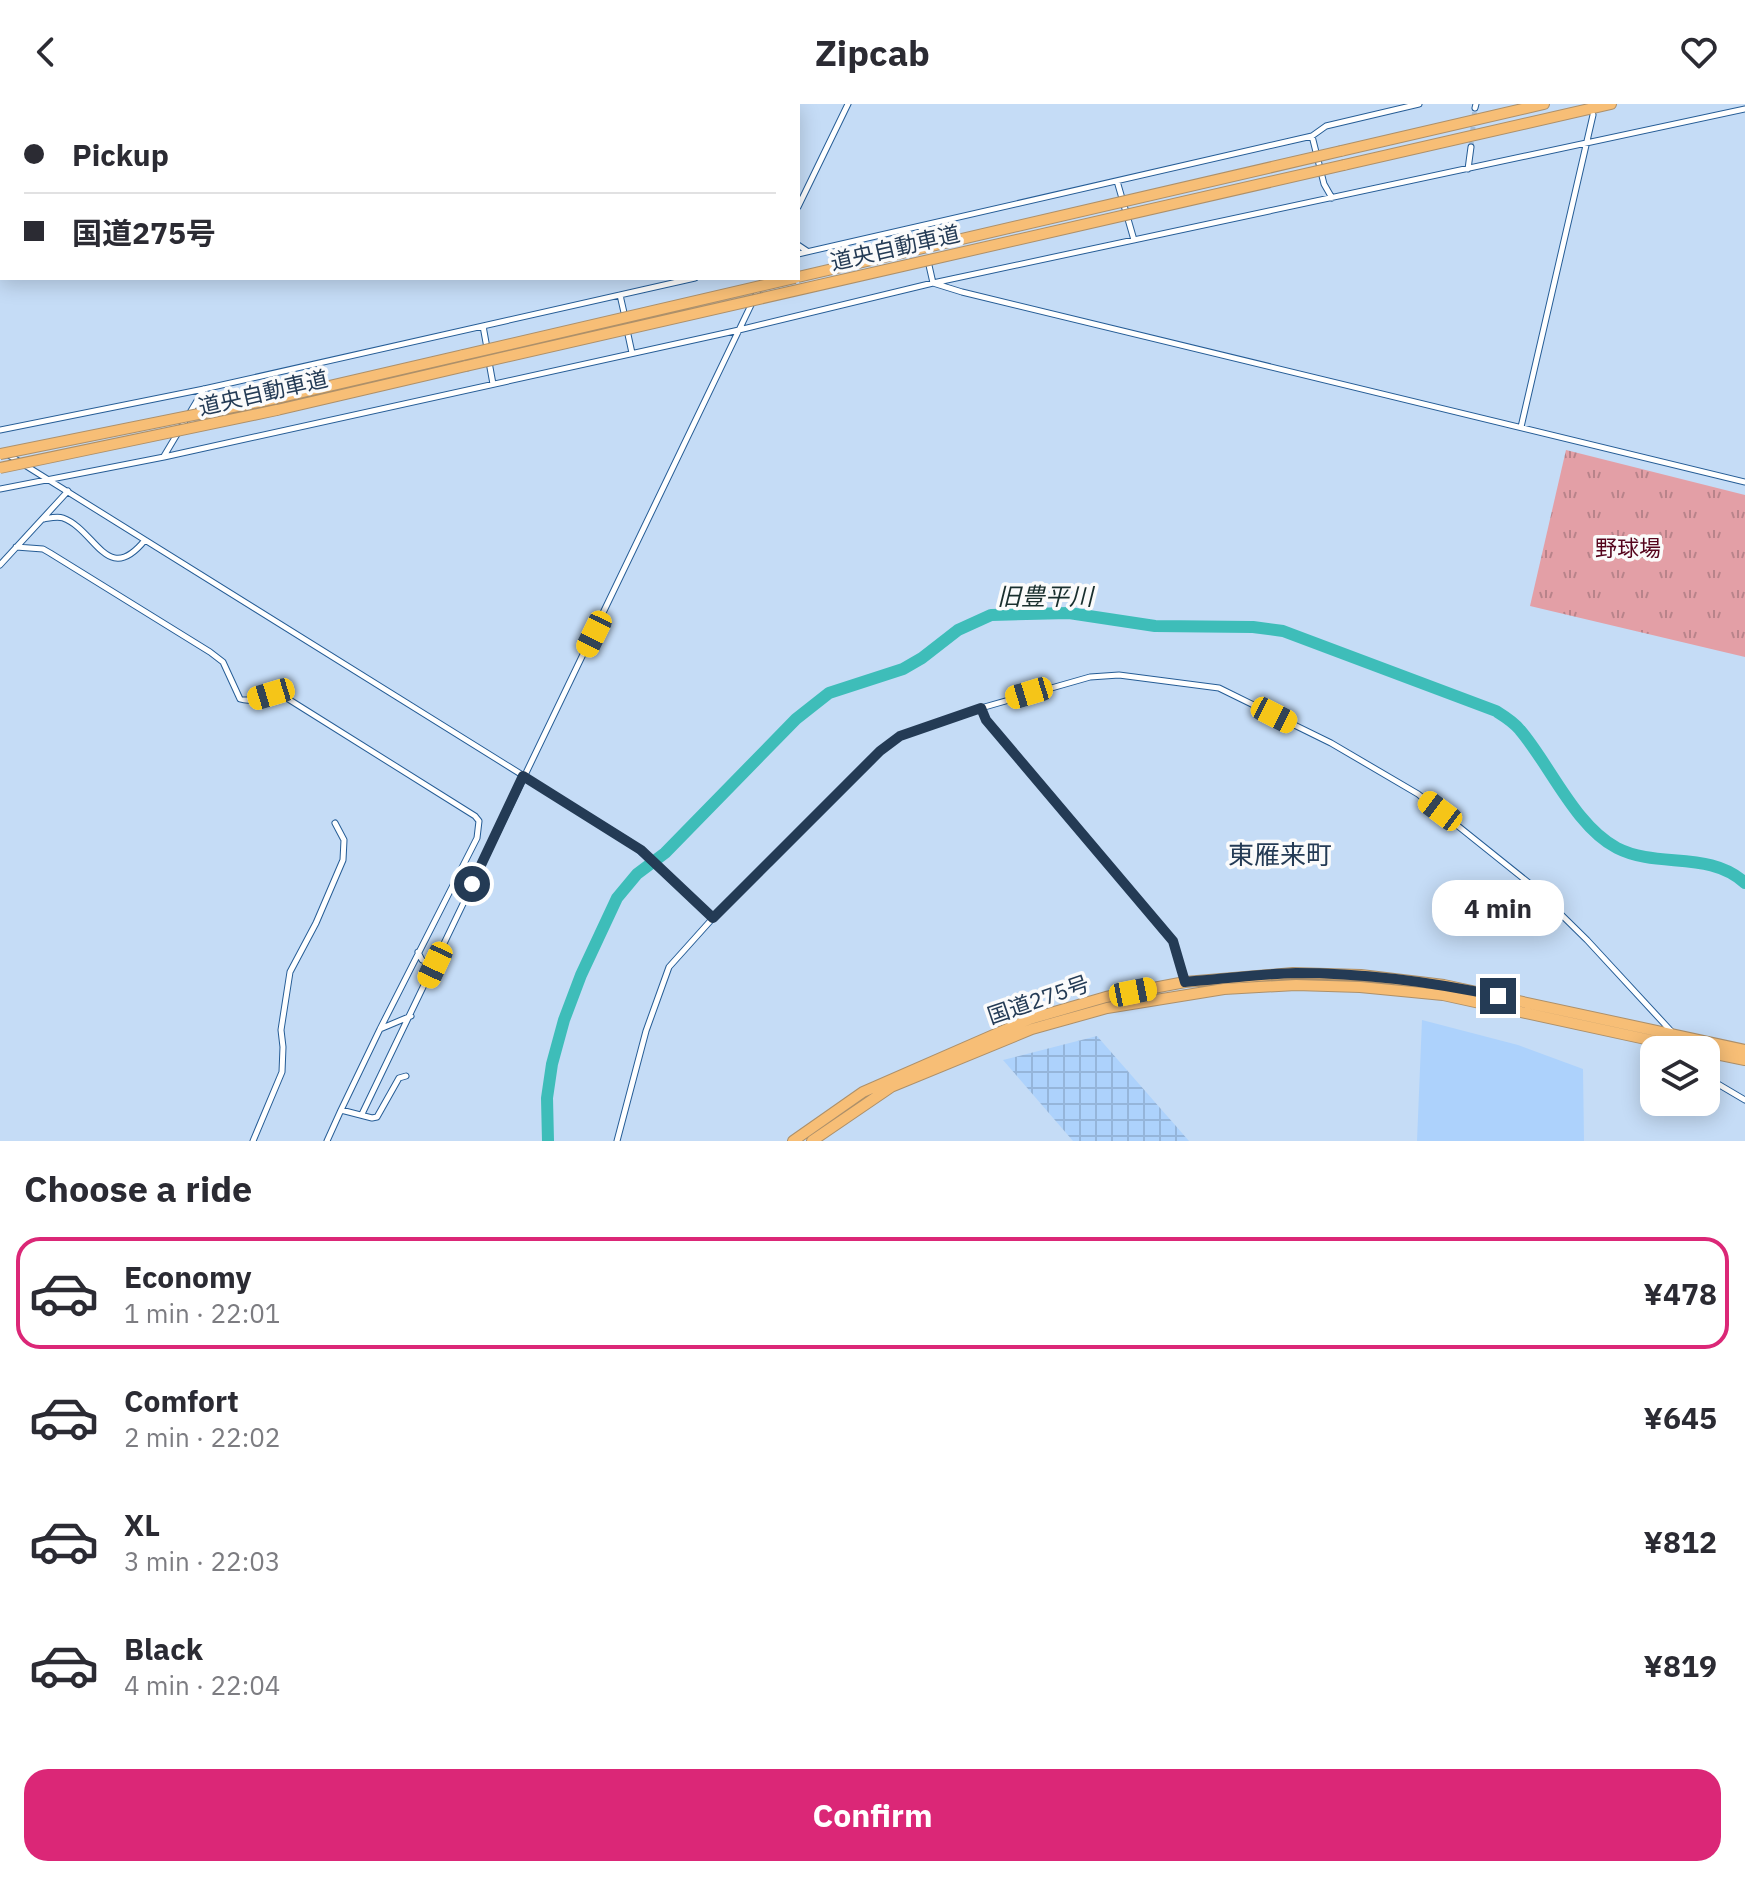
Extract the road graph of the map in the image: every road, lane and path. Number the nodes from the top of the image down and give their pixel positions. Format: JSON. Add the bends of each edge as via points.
{"nodes":[{"id":1,"x":848,"y":104,"type":"edge"},
{"id":2,"x":1419,"y":104,"type":"edge"},
{"id":3,"x":1544,"y":104,"type":"edge"},
{"id":4,"x":1611,"y":104,"type":"edge"},
{"id":5,"x":1734,"y":108,"type":"edge"},
{"id":6,"x":1745,"y":109,"type":"edge"},
{"id":7,"x":1593,"y":115,"type":"dead end"},
{"id":8,"x":1312,"y":136,"type":"junction"},
{"id":9,"x":1587,"y":144,"type":"junction"},
{"id":10,"x":1471,"y":147,"type":"tunnel mouth"},
{"id":11,"x":1468,"y":169,"type":"junction"},
{"id":12,"x":1117,"y":181,"type":"junction"},
{"id":13,"x":1332,"y":198,"type":"junction"},
{"id":14,"x":800,"y":203,"type":"edge"},
{"id":15,"x":921,"y":227,"type":"junction"},
{"id":16,"x":1134,"y":240,"type":"junction"},
{"id":17,"x":800,"y":246,"type":"edge"},
{"id":18,"x":808,"y":252,"type":"junction"},
{"id":19,"x":800,"y":254,"type":"edge"},
{"id":20,"x":800,"y":277,"type":"edge"},
{"id":21,"x":686,"y":280,"type":"edge"},
{"id":22,"x":763,"y":280,"type":"edge"},
{"id":23,"x":788,"y":280,"type":"edge"},
{"id":24,"x":933,"y":283,"type":"junction"},
{"id":25,"x":620,"y":295,"type":"junction"},
{"id":26,"x":483,"y":326,"type":"junction"},
{"id":27,"x":739,"y":330,"type":"junction"},
{"id":28,"x":632,"y":353,"type":"junction"},
{"id":29,"x":464,"y":360,"type":"junction"},
{"id":30,"x":493,"y":384,"type":"junction"},
{"id":31,"x":204,"y":389,"type":"junction"},
{"id":32,"x":275,"y":404,"type":"junction"},
{"id":33,"x":1521,"y":427,"type":"junction"},
{"id":34,"x":0,"y":430,"type":"edge"},
{"id":35,"x":0,"y":452,"type":"edge"},
{"id":36,"x":164,"y":457,"type":"junction"},
{"id":37,"x":0,"y":468,"type":"edge"},
{"id":38,"x":48,"y":480,"type":"junction"},
{"id":39,"x":1745,"y":482,"type":"edge"},
{"id":40,"x":0,"y":489,"type":"edge"},
{"id":41,"x":68,"y":491,"type":"junction"},
{"id":42,"x":44,"y":519,"type":"junction"},
{"id":43,"x":145,"y":540,"type":"junction"},
{"id":44,"x":16,"y":547,"type":"junction"},
{"id":45,"x":0,"y":565,"type":"edge"},
{"id":46,"x":981,"y":708,"type":"junction"},
{"id":47,"x":523,"y":776,"type":"junction"},
{"id":48,"x":335,"y":823,"type":"dead end"},
{"id":49,"x":713,"y":918,"type":"junction"},
{"id":50,"x":418,"y":951,"type":"junction"},
{"id":51,"x":435,"y":965,"type":"junction"},
{"id":52,"x":1185,"y":982,"type":"junction"},
{"id":53,"x":411,"y":1016,"type":"junction"},
{"id":54,"x":380,"y":1029,"type":"junction"},
{"id":55,"x":1643,"y":1036,"type":"edge"},
{"id":56,"x":1649,"y":1036,"type":"edge"},
{"id":57,"x":1671,"y":1036,"type":"edge"},
{"id":58,"x":1720,"y":1047,"type":"edge"},
{"id":59,"x":1745,"y":1050,"type":"edge"},
{"id":60,"x":1720,"y":1055,"type":"edge"},
{"id":61,"x":1745,"y":1060,"type":"edge"},
{"id":62,"x":406,"y":1076,"type":"dead end"},
{"id":63,"x":1720,"y":1085,"type":"edge"},
{"id":64,"x":1745,"y":1100,"type":"edge"},
{"id":65,"x":341,"y":1110,"type":"junction"},
{"id":66,"x":362,"y":1114,"type":"junction"},
{"id":67,"x":253,"y":1141,"type":"edge"},
{"id":68,"x":327,"y":1141,"type":"edge"},
{"id":69,"x":617,"y":1141,"type":"edge"},
{"id":70,"x":793,"y":1141,"type":"edge"},
{"id":71,"x":812,"y":1141,"type":"edge"}],
"edges":[{"from":1,"to":14,"type":"street"},
{"from":2,"to":8,"type":"street","via":[[1326,126]]},
{"from":3,"to":20,"type":"highway","name":"道央自動車道","bridge":true},
{"from":4,"to":29,"type":"highway","name":"道央自動車道","bridge":true},
{"from":5,"to":6,"type":"street"},
{"from":5,"to":9,"type":"street"},
{"from":7,"to":9,"type":"street"},
{"from":8,"to":12,"type":"street"},
{"from":8,"to":13,"type":"street"},
{"from":9,"to":11,"type":"street"},
{"from":9,"to":33,"type":"street"},
{"from":10,"to":11,"type":"street"},
{"from":11,"to":13,"type":"street"},
{"from":12,"to":15,"type":"street"},
{"from":12,"to":16,"type":"street"},
{"from":13,"to":16,"type":"street"},
{"from":15,"to":18,"type":"street"},
{"from":15,"to":24,"type":"street"},
{"from":16,"to":24,"type":"street"},
{"from":17,"to":18,"type":"street"},
{"from":18,"to":19,"type":"street"},
{"from":21,"to":25,"type":"street"},
{"from":22,"to":27,"type":"street"},
{"from":23,"to":29,"type":"highway","name":"道央自動車道","bridge":true},
{"from":24,"to":27,"type":"street"},
{"from":24,"to":33,"type":"street"},
{"from":25,"to":26,"type":"street"},
{"from":25,"to":28,"type":"street"},
{"from":26,"to":30,"type":"street"},
{"from":26,"to":31,"type":"street"},
{"from":27,"to":28,"type":"street"},
{"from":27,"to":47,"type":"street"},
{"from":28,"to":30,"type":"street"},
{"from":29,"to":32,"type":"highway","name":"道央自動車道"},
{"from":30,"to":36,"type":"street"},
{"from":31,"to":34,"type":"street"},
{"from":31,"to":36,"type":"street"},
{"from":32,"to":35,"type":"highway","name":"道央自動車道","bridge":true},
{"from":32,"to":37,"type":"highway","name":"道央自動車道","bridge":true},
{"from":33,"to":39,"type":"street"},
{"from":35,"to":38,"type":"street"},
{"from":36,"to":38,"type":"street"},
{"from":38,"to":40,"type":"street"},
{"from":38,"to":41,"type":"street"},
{"from":41,"to":42,"type":"street"},
{"from":41,"to":43,"type":"street"},
{"from":42,"to":43,"type":"street","via":[[68,521],[105,553],[121,559]]},
{"from":42,"to":44,"type":"street"},
{"from":43,"to":47,"type":"street"},
{"from":44,"to":45,"type":"street"},
{"from":44,"to":50,"type":"street","via":[[43,549],[210,652],[223,662],[240,699],[285,697],[475,816],[477,838]]},
{"from":46,"to":49,"type":"street","via":[[900,736],[880,751]]},
{"from":46,"to":52,"type":"street","via":[[1173,941]]},
{"from":46,"to":57,"type":"street","via":[[1077,680],[1119,675],[1204,685],[1246,700],[1418,794],[1484,844],[1587,940]]},
{"from":47,"to":49,"type":"street","via":[[641,850]]},
{"from":47,"to":51,"type":"street"},
{"from":48,"to":67,"type":"street","via":[[344,840],[343,860],[290,972],[281,1030],[282,1072]]},
{"from":49,"to":69,"type":"street","via":[[669,967]]},
{"from":50,"to":51,"type":"street","via":[[420,958]]},
{"from":50,"to":54,"type":"street"},
{"from":51,"to":53,"type":"street"},
{"from":52,"to":56,"type":"highway","name":"国道275号","via":[[1293,973],[1361,975],[1444,985]]},
{"from":52,"to":70,"type":"highway","name":"国道275号","via":[[1030,1019],[876,1085]]},
{"from":53,"to":54,"type":"street"},
{"from":53,"to":66,"type":"street"},
{"from":54,"to":65,"type":"street"},
{"from":55,"to":71,"type":"highway","name":"国道275号","via":[[1443,995],[1309,985],[1224,989],[1107,1008],[1032,1029],[891,1087]]},
{"from":58,"to":59,"type":"highway","name":"国道275号"},
{"from":60,"to":61,"type":"highway"},
{"from":62,"to":66,"type":"street","via":[[399,1078],[380,1114]]},
{"from":63,"to":64,"type":"street"},
{"from":65,"to":66,"type":"street"},
{"from":65,"to":68,"type":"street"}]}
